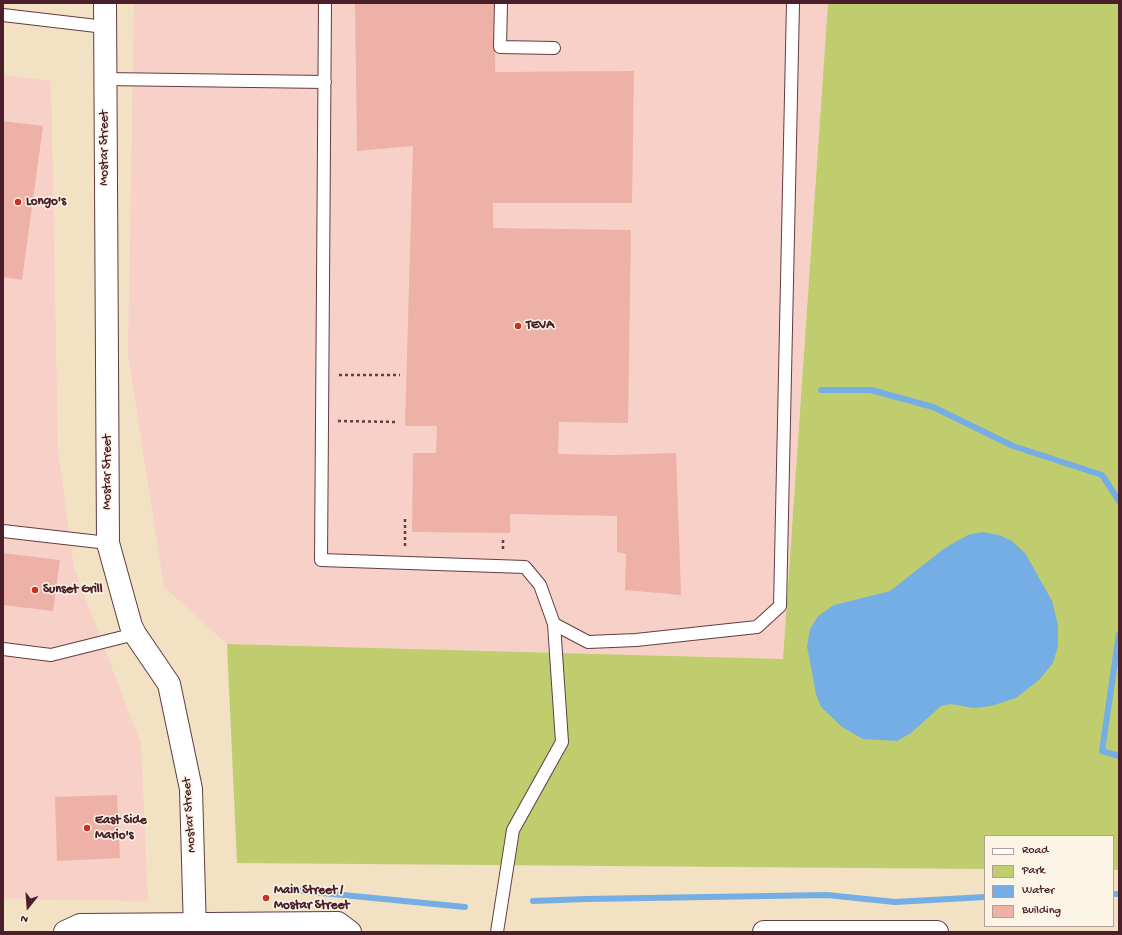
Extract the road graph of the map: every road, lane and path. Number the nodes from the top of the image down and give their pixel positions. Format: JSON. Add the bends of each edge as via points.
{"nodes":[{"id":1,"x":105,"y":3,"type":"edge"},
{"id":2,"x":325,"y":3,"type":"edge"},
{"id":3,"x":501,"y":3,"type":"edge"},
{"id":4,"x":792,"y":3,"type":"edge"},
{"id":5,"x":3,"y":15,"type":"edge"},
{"id":6,"x":105,"y":26,"type":"junction"},
{"id":7,"x":554,"y":48,"type":"dead end"},
{"id":8,"x":105,"y":79,"type":"junction"},
{"id":9,"x":324,"y":82,"type":"junction"},
{"id":10,"x":322,"y":375,"type":"junction"},
{"id":11,"x":400,"y":375,"type":"dead end"},
{"id":12,"x":322,"y":421,"type":"junction"},
{"id":13,"x":398,"y":422,"type":"dead end"},
{"id":14,"x":405,"y":519,"type":"dead end"},
{"id":15,"x":3,"y":531,"type":"edge"},
{"id":16,"x":108,"y":544,"type":"junction"},
{"id":17,"x":405,"y":563,"type":"junction"},
{"id":18,"x":554,"y":624,"type":"junction"},
{"id":19,"x":135,"y":634,"type":"junction"},
{"id":20,"x":3,"y":649,"type":"edge"},
{"id":21,"x":195,"y":928,"type":"edge"},
{"id":22,"x":65,"y":932,"type":"edge"},
{"id":23,"x":350,"y":932,"type":"edge"},
{"id":24,"x":497,"y":932,"type":"edge"},
{"id":25,"x":764,"y":932,"type":"edge"},
{"id":26,"x":937,"y":932,"type":"edge"}],
"edges":[{"from":1,"to":6,"type":"street","name":"Mostar Street"},
{"from":2,"to":9,"type":"lane"},
{"from":3,"to":7,"type":"lane","via":[[500,47]]},
{"from":4,"to":18,"type":"lane","via":[[780,606],[757,627],[636,640],[588,642]]},
{"from":5,"to":6,"type":"lane"},
{"from":6,"to":8,"type":"street","name":"Mostar Street"},
{"from":8,"to":9,"type":"lane"},
{"from":8,"to":16,"type":"street","name":"Mostar Street"},
{"from":9,"to":10,"type":"lane"},
{"from":10,"to":11,"type":"path"},
{"from":10,"to":12,"type":"lane"},
{"from":12,"to":13,"type":"path"},
{"from":12,"to":17,"type":"lane","via":[[320,560]]},
{"from":14,"to":17,"type":"path"},
{"from":15,"to":16,"type":"lane"},
{"from":16,"to":19,"type":"street","name":"Mostar Street"},
{"from":17,"to":18,"type":"lane","via":[[526,567],[540,585]]},
{"from":18,"to":24,"type":"lane","via":[[562,742],[514,830]]},
{"from":19,"to":20,"type":"lane","via":[[51,656]]},
{"from":19,"to":21,"type":"street","name":"Mostar Street","via":[[169,684],[171,691],[191,789]]},
{"from":21,"to":22,"type":"street","via":[[80,925]]},
{"from":21,"to":23,"type":"street","via":[[338,923]]},
{"from":25,"to":26,"type":"street"}]}
